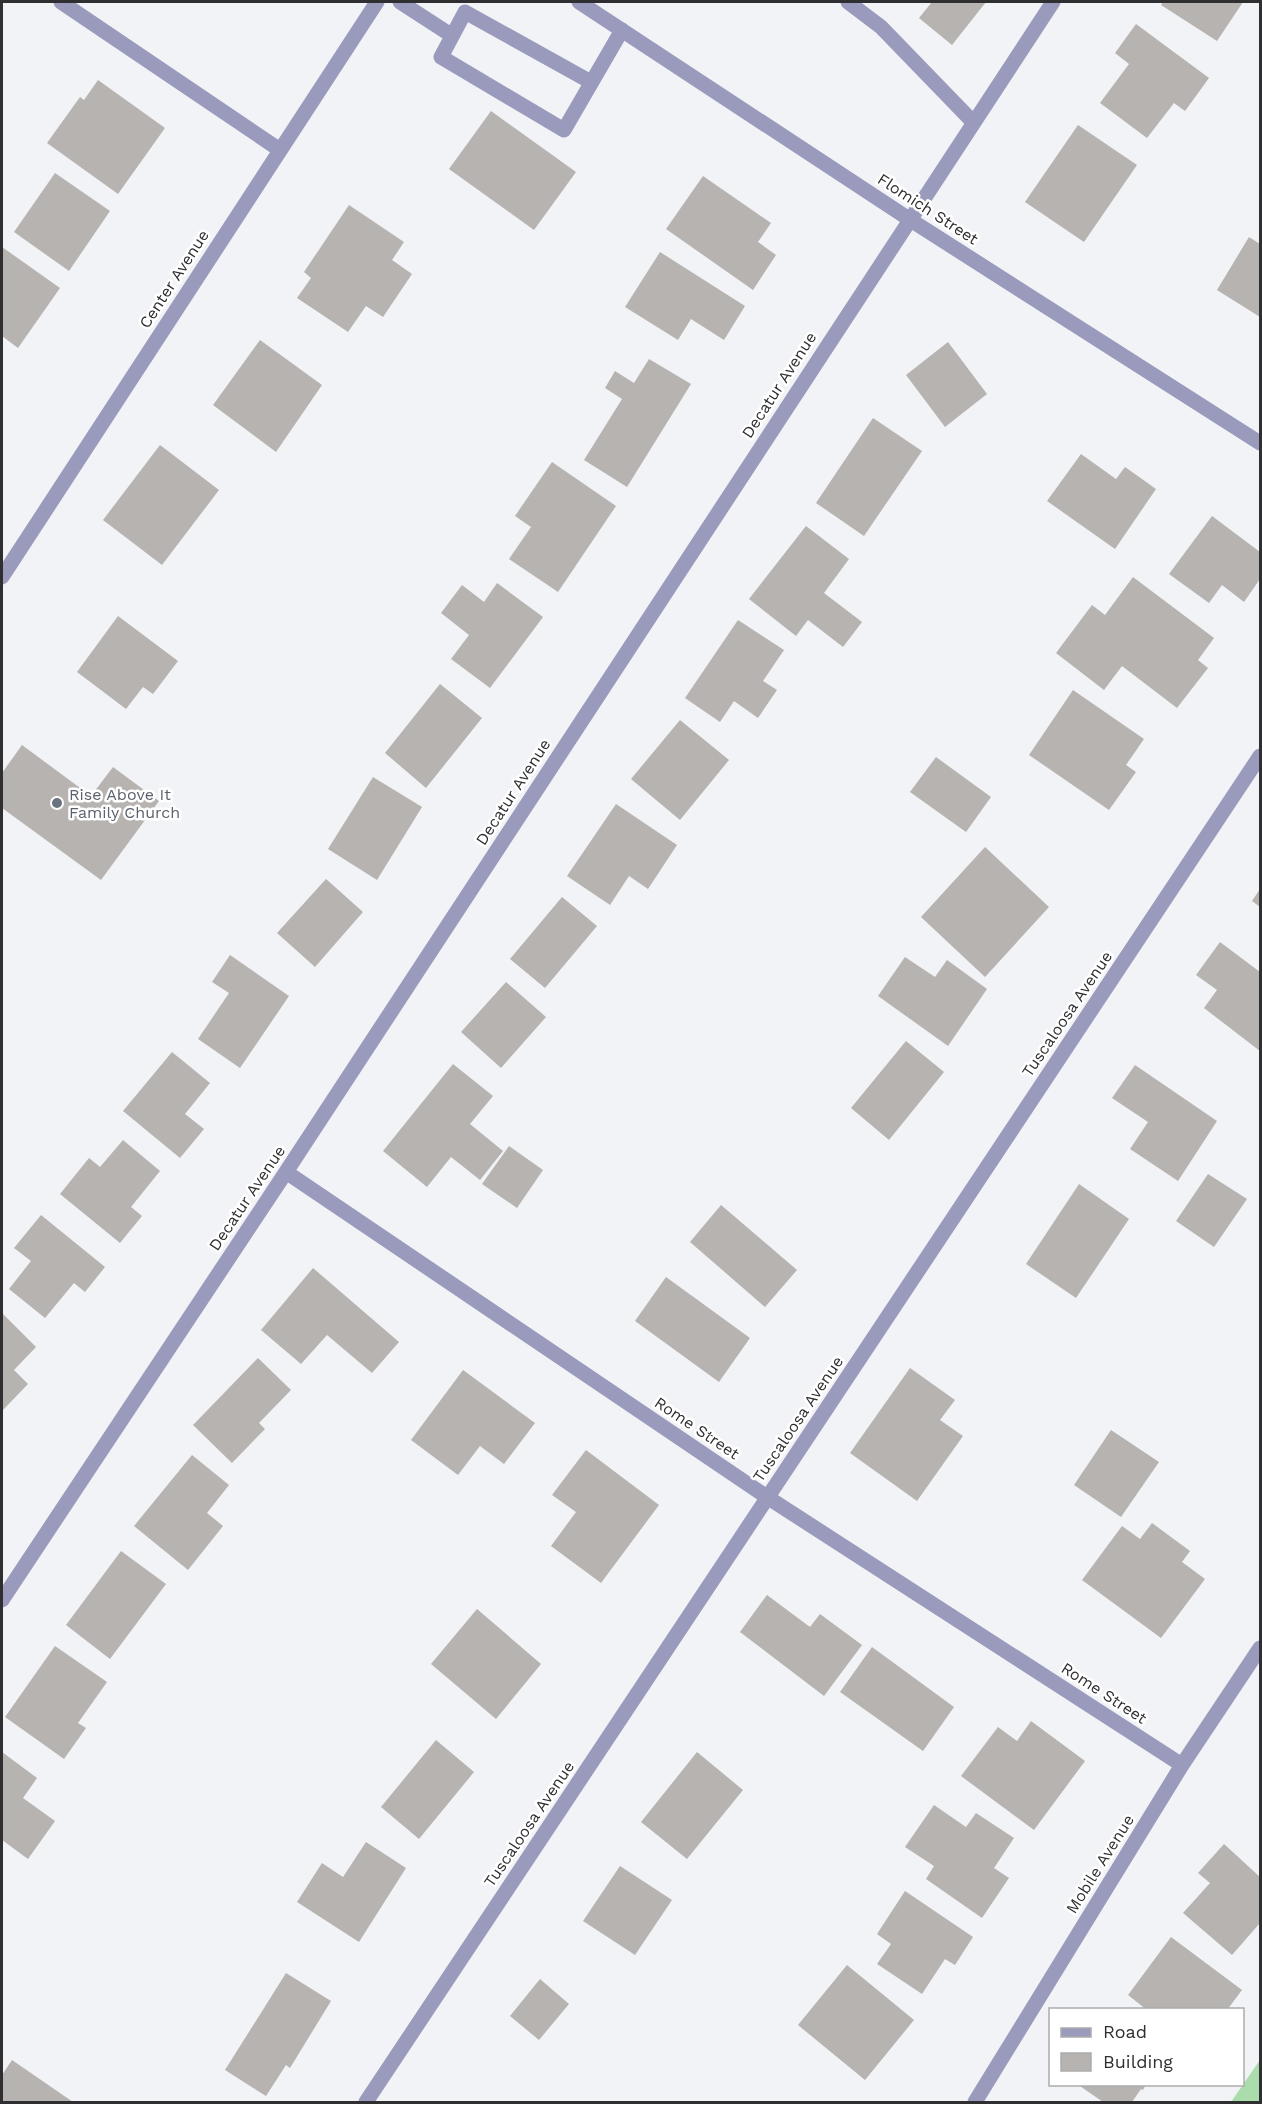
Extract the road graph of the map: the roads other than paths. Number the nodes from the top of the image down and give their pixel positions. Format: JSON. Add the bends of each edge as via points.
{"nodes":[{"id":1,"x":61,"y":2,"type":"edge"},
{"id":2,"x":377,"y":2,"type":"edge"},
{"id":3,"x":400,"y":2,"type":"edge"},
{"id":4,"x":579,"y":2,"type":"edge"},
{"id":5,"x":848,"y":2,"type":"edge"},
{"id":6,"x":1053,"y":2,"type":"edge"},
{"id":7,"x":622,"y":30,"type":"junction"},
{"id":8,"x":451,"y":35,"type":"junction"},
{"id":9,"x":591,"y":82,"type":"junction"},
{"id":10,"x":973,"y":123,"type":"junction"},
{"id":11,"x":280,"y":150,"type":"junction"},
{"id":12,"x":909,"y":219,"type":"junction"},
{"id":13,"x":1260,"y":443,"type":"edge"},
{"id":14,"x":2,"y":577,"type":"edge"},
{"id":15,"x":1260,"y":756,"type":"edge"},
{"id":16,"x":286,"y":1172,"type":"junction"},
{"id":17,"x":767,"y":1497,"type":"junction"},
{"id":18,"x":2,"y":1600,"type":"edge"},
{"id":19,"x":1260,"y":1648,"type":"edge"},
{"id":20,"x":1182,"y":1765,"type":"junction"},
{"id":21,"x":366,"y":2103,"type":"edge"},
{"id":22,"x":975,"y":2103,"type":"edge"}],
"edges":[{"from":1,"to":11,"type":"street"},
{"from":2,"to":11,"type":"street","name":"Center Avenue"},
{"from":3,"to":8,"type":"street"},
{"from":4,"to":7,"type":"street","name":"Flomich Street"},
{"from":5,"to":10,"type":"street","via":[[881,27]]},
{"from":6,"to":10,"type":"street","name":"Decatur Avenue"},
{"from":7,"to":9,"type":"street"},
{"from":7,"to":12,"type":"street","name":"Flomich Street"},
{"from":8,"to":9,"type":"street","via":[[465,12]]},
{"from":8,"to":9,"type":"street","via":[[441,57],[564,130]]},
{"from":10,"to":12,"type":"street","name":"Decatur Avenue"},
{"from":11,"to":14,"type":"street","name":"Center Avenue"},
{"from":12,"to":13,"type":"street","name":"Flomich Street"},
{"from":12,"to":16,"type":"street","name":"Decatur Avenue"},
{"from":15,"to":17,"type":"street","name":"Tuscaloosa Avenue"},
{"from":16,"to":17,"type":"street","name":"Rome Street"},
{"from":16,"to":18,"type":"street","name":"Decatur Avenue"},
{"from":17,"to":20,"type":"street","name":"Rome Street"},
{"from":17,"to":21,"type":"street","name":"Tuscaloosa Avenue"},
{"from":19,"to":20,"type":"street","name":"Mobile Avenue"},
{"from":20,"to":22,"type":"street","name":"Mobile Avenue"}]}
